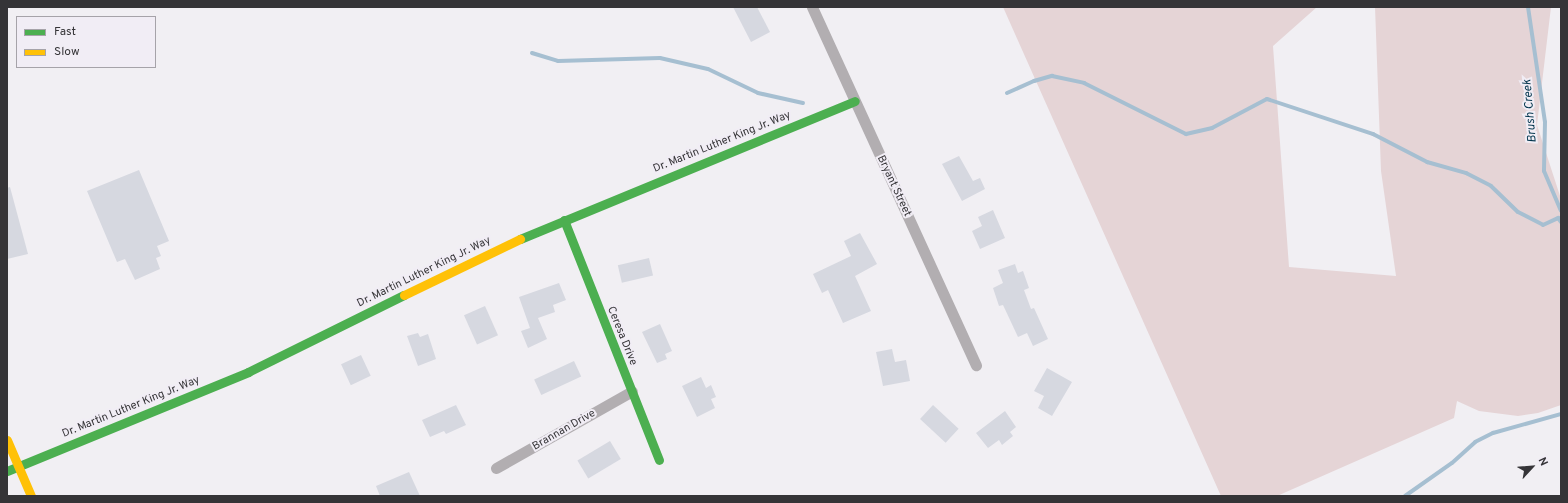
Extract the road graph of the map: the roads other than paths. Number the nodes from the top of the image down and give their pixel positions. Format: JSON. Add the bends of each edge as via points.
{"nodes":[{"id":1,"x":812,"y":7,"type":"edge"},
{"id":2,"x":855,"y":101,"type":"junction"},
{"id":3,"x":564,"y":220,"type":"junction"},
{"id":4,"x":976,"y":365,"type":"dead end"},
{"id":5,"x":632,"y":392,"type":"junction"},
{"id":6,"x":7,"y":440,"type":"edge"},
{"id":7,"x":659,"y":460,"type":"dead end"},
{"id":8,"x":18,"y":467,"type":"junction"},
{"id":9,"x":496,"y":468,"type":"dead end"},
{"id":10,"x":7,"y":471,"type":"edge"},
{"id":11,"x":31,"y":496,"type":"edge"}],
"edges":[{"from":1,"to":2,"type":"street","name":"Bryant Street"},
{"from":2,"to":3,"type":"main road","name":"Dr. Martin Luther King Jr. Way"},
{"from":2,"to":4,"type":"street","name":"Bryant Street"},
{"from":3,"to":5,"type":"main road","name":"Ceresa Drive"},
{"from":3,"to":8,"type":"main road","name":"Dr. Martin Luther King Jr. Way","via":[[486,254],[248,372]]},
{"from":5,"to":7,"type":"main road","name":"Ceresa Drive"},
{"from":5,"to":9,"type":"street","name":"Brannan Drive"},
{"from":6,"to":8,"type":"main road"},
{"from":8,"to":10,"type":"main road","name":"Dr. Martin Luther King Jr. Way"},
{"from":8,"to":11,"type":"main road"}]}
